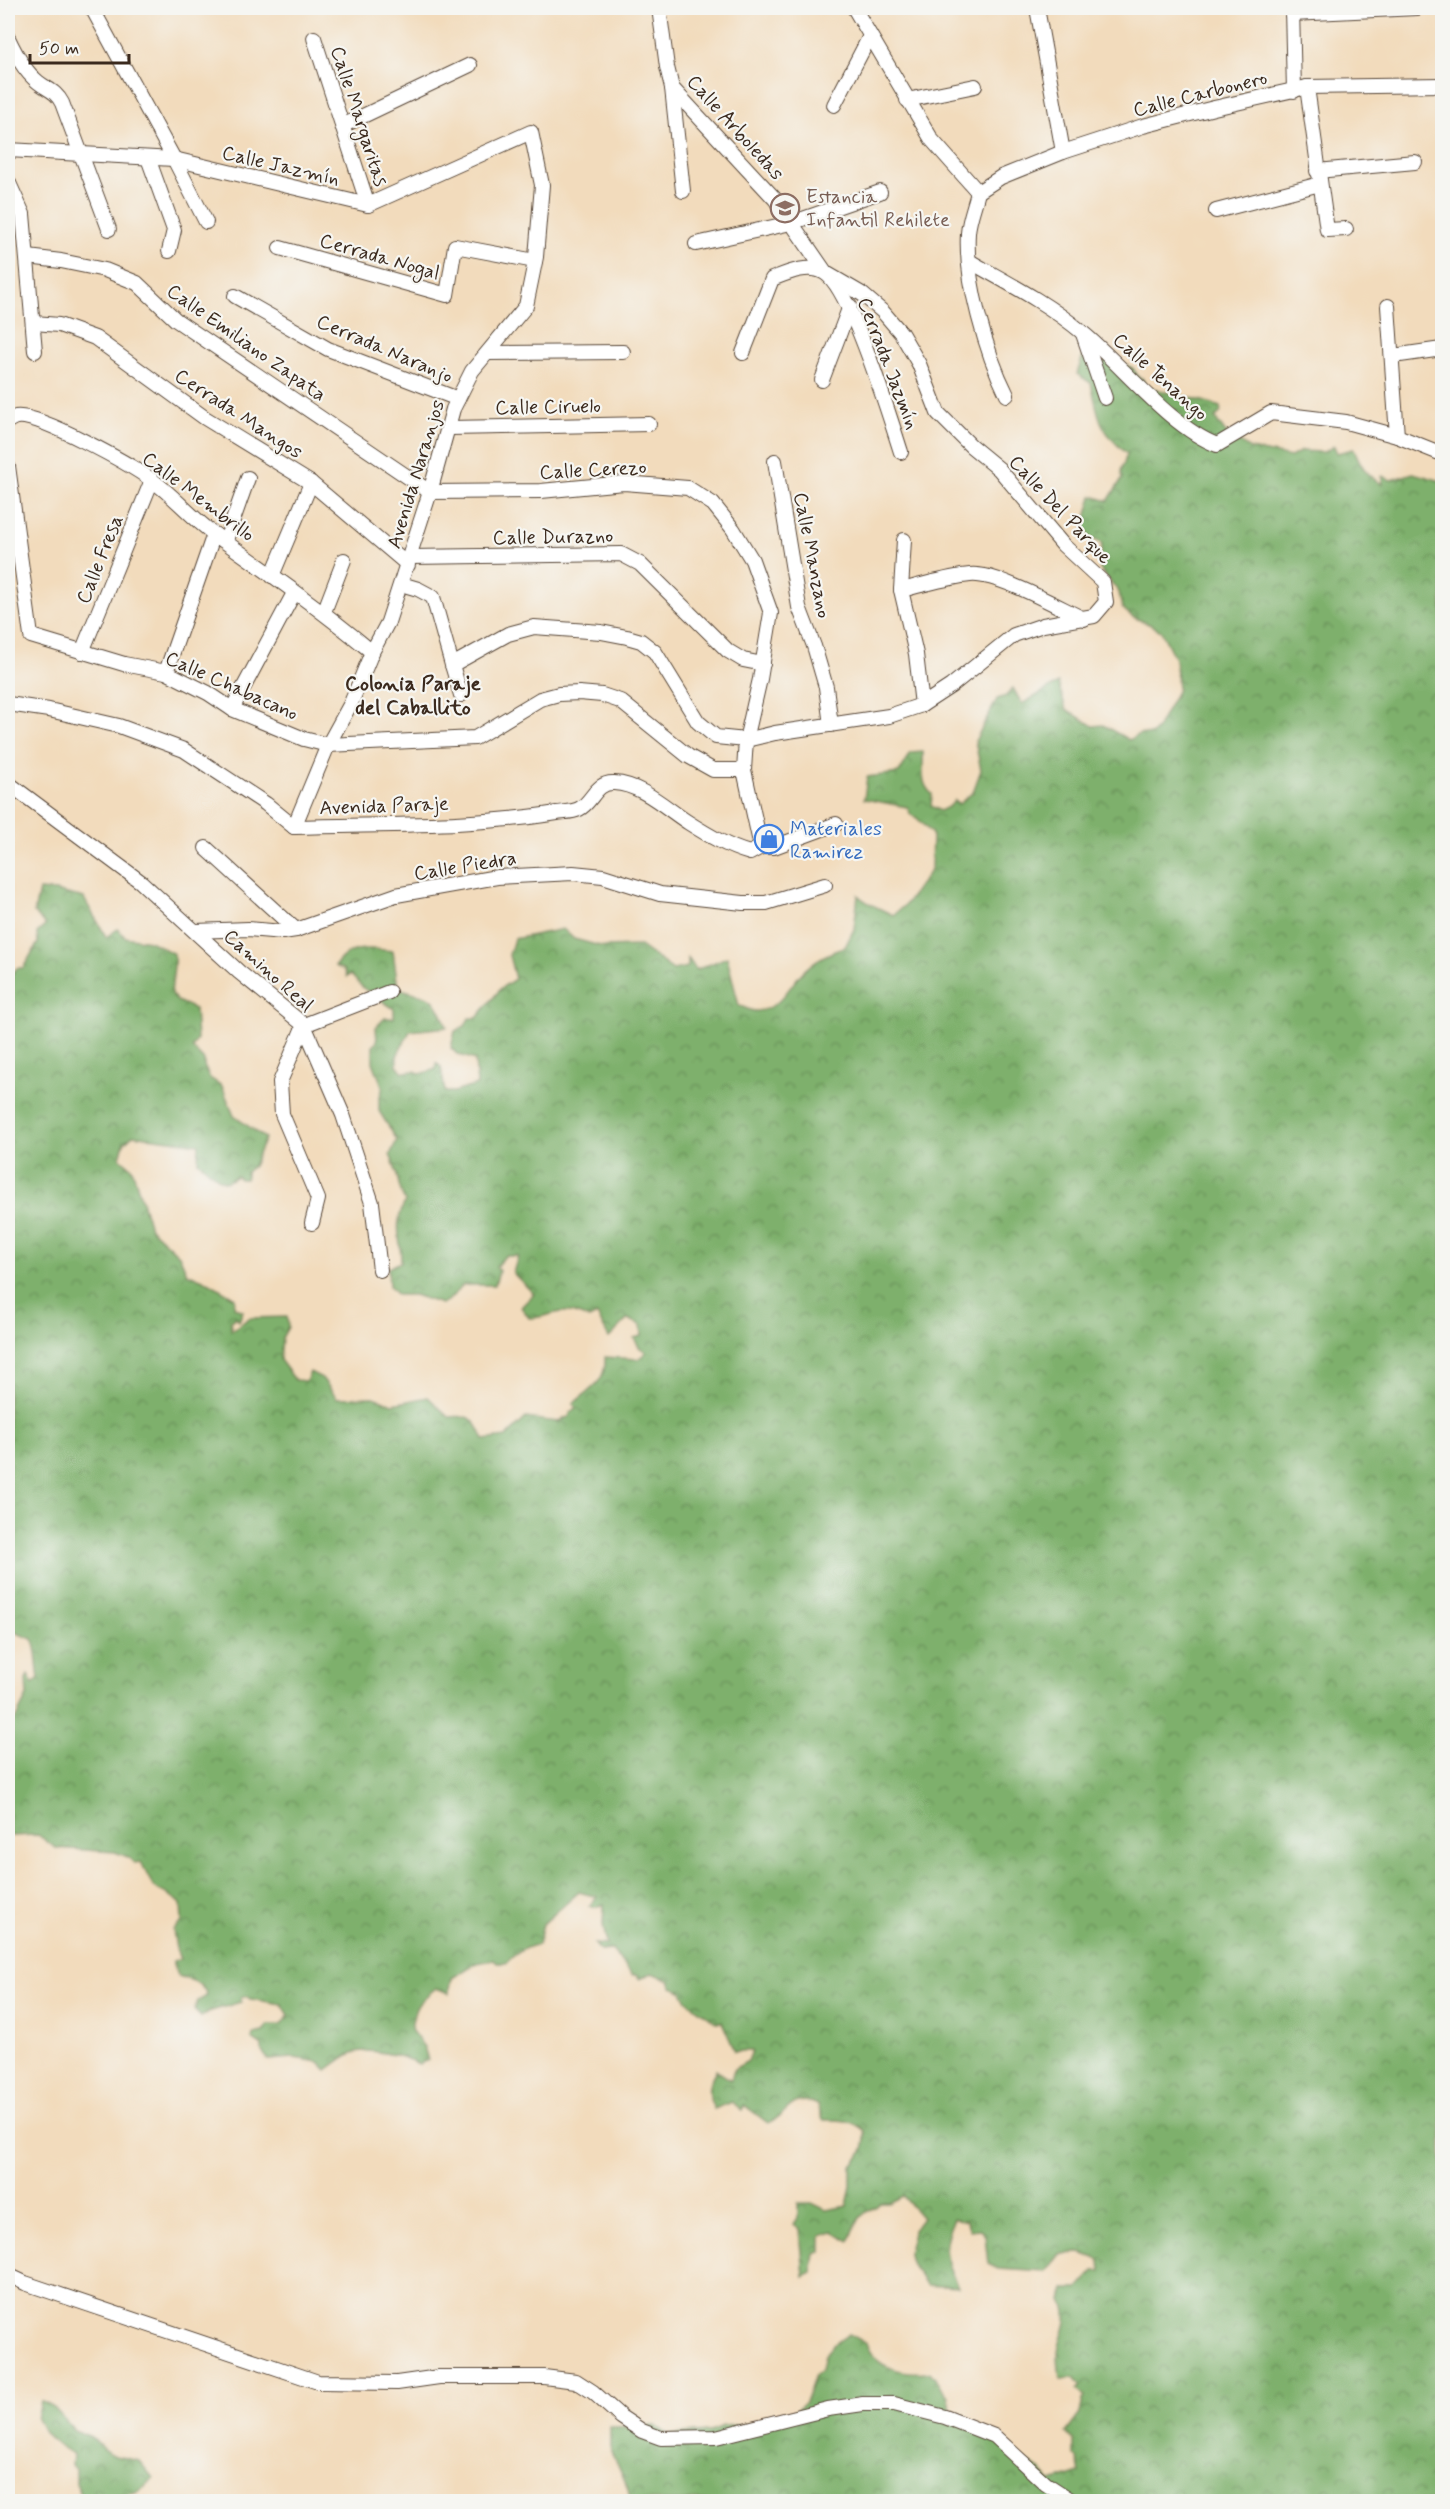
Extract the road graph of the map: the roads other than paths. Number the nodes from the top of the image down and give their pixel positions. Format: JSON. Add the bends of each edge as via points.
{"nodes":[{"id":1,"x":92,"y":8,"type":"edge"},
{"id":2,"x":659,"y":8,"type":"edge"},
{"id":3,"x":854,"y":8,"type":"edge"},
{"id":4,"x":1037,"y":8,"type":"edge"},
{"id":5,"x":1417,"y":8,"type":"edge"},
{"id":6,"x":1292,"y":11,"type":"edge"},
{"id":7,"x":870,"y":36,"type":"junction"},
{"id":8,"x":8,"y":38,"type":"edge"},
{"id":9,"x":314,"y":38,"type":"dead end"},
{"id":10,"x":470,"y":65,"type":"dead end"},
{"id":11,"x":1443,"y":85,"type":"edge"},
{"id":12,"x":975,"y":86,"type":"dead end"},
{"id":13,"x":672,"y":88,"type":"junction"},
{"id":14,"x":1300,"y":89,"type":"junction"},
{"id":15,"x":907,"y":100,"type":"junction"},
{"id":16,"x":834,"y":105,"type":"dead end"},
{"id":17,"x":342,"y":126,"type":"junction"},
{"id":18,"x":8,"y":150,"type":"edge"},
{"id":19,"x":1063,"y":152,"type":"junction"},
{"id":20,"x":81,"y":156,"type":"junction"},
{"id":21,"x":148,"y":158,"type":"junction"},
{"id":22,"x":174,"y":159,"type":"junction"},
{"id":23,"x":1414,"y":162,"type":"dead end"},
{"id":24,"x":1318,"y":177,"type":"junction"},
{"id":25,"x":8,"y":181,"type":"edge"},
{"id":26,"x":683,"y":191,"type":"dead end"},
{"id":27,"x":880,"y":192,"type":"dead end"},
{"id":28,"x":978,"y":192,"type":"junction"},
{"id":29,"x":368,"y":205,"type":"junction"},
{"id":30,"x":1216,"y":211,"type":"dead end"},
{"id":31,"x":206,"y":222,"type":"dead end"},
{"id":32,"x":791,"y":223,"type":"junction"},
{"id":33,"x":109,"y":229,"type":"dead end"},
{"id":34,"x":1346,"y":229,"type":"dead end"},
{"id":35,"x":696,"y":244,"type":"dead end"},
{"id":36,"x":280,"y":248,"type":"dead end"},
{"id":37,"x":169,"y":251,"type":"dead end"},
{"id":38,"x":28,"y":257,"type":"junction"},
{"id":39,"x":535,"y":261,"type":"junction"},
{"id":40,"x":969,"y":261,"type":"junction"},
{"id":41,"x":826,"y":273,"type":"junction"},
{"id":42,"x":236,"y":296,"type":"dead end"},
{"id":43,"x":850,"y":306,"type":"junction"},
{"id":44,"x":1388,"y":306,"type":"dead end"},
{"id":45,"x":34,"y":323,"type":"junction"},
{"id":46,"x":1082,"y":332,"type":"junction"},
{"id":47,"x":1443,"y":349,"type":"edge"},
{"id":48,"x":35,"y":351,"type":"dead end"},
{"id":49,"x":623,"y":352,"type":"dead end"},
{"id":50,"x":488,"y":353,"type":"junction"},
{"id":51,"x":743,"y":353,"type":"dead end"},
{"id":52,"x":1393,"y":356,"type":"junction"},
{"id":53,"x":822,"y":380,"type":"dead end"},
{"id":54,"x":1007,"y":395,"type":"dead end"},
{"id":55,"x":1105,"y":398,"type":"dead end"},
{"id":56,"x":458,"y":399,"type":"junction"},
{"id":57,"x":8,"y":422,"type":"edge"},
{"id":58,"x":648,"y":424,"type":"dead end"},
{"id":59,"x":948,"y":424,"type":"joint"},
{"id":60,"x":449,"y":428,"type":"junction"},
{"id":61,"x":1397,"y":436,"type":"junction"},
{"id":62,"x":902,"y":452,"type":"dead end"},
{"id":63,"x":1440,"y":453,"type":"edge"},
{"id":64,"x":775,"y":461,"type":"dead end"},
{"id":65,"x":8,"y":466,"type":"edge"},
{"id":66,"x":248,"y":478,"type":"dead end"},
{"id":67,"x":152,"y":480,"type":"junction"},
{"id":68,"x":311,"y":483,"type":"junction"},
{"id":69,"x":430,"y":492,"type":"junction"},
{"id":70,"x":220,"y":537,"type":"junction"},
{"id":71,"x":904,"y":540,"type":"dead end"},
{"id":72,"x":344,"y":560,"type":"dead end"},
{"id":73,"x":409,"y":561,"type":"junction"},
{"id":74,"x":272,"y":576,"type":"junction"},
{"id":75,"x":401,"y":584,"type":"junction"},
{"id":76,"x":901,"y":590,"type":"junction"},
{"id":77,"x":294,"y":593,"type":"junction"},
{"id":78,"x":324,"y":612,"type":"junction"},
{"id":79,"x":1084,"y":619,"type":"junction"},
{"id":80,"x":82,"y":652,"type":"junction"},
{"id":81,"x":372,"y":652,"type":"junction"},
{"id":82,"x":763,"y":664,"type":"junction"},
{"id":83,"x":452,"y":665,"type":"junction"},
{"id":84,"x":166,"y":672,"type":"junction"},
{"id":85,"x":461,"y":695,"type":"dead end"},
{"id":86,"x":8,"y":704,"type":"edge"},
{"id":87,"x":922,"y":705,"type":"junction"},
{"id":88,"x":232,"y":709,"type":"junction"},
{"id":89,"x":831,"y":726,"type":"junction"},
{"id":90,"x":746,"y":740,"type":"junction"},
{"id":91,"x":328,"y":745,"type":"junction"},
{"id":92,"x":744,"y":770,"type":"junction"},
{"id":93,"x":8,"y":783,"type":"edge"},
{"id":94,"x":836,"y":824,"type":"dead end"},
{"id":95,"x":294,"y":828,"type":"junction"},
{"id":96,"x":760,"y":847,"type":"junction"},
{"id":97,"x":206,"y":848,"type":"dead end"},
{"id":98,"x":825,"y":885,"type":"dead end"},
{"id":99,"x":296,"y":930,"type":"junction"},
{"id":100,"x":196,"y":931,"type":"junction"},
{"id":101,"x":389,"y":992,"type":"dead end"},
{"id":102,"x":304,"y":1025,"type":"junction"},
{"id":103,"x":312,"y":1222,"type":"dead end"},
{"id":104,"x":380,"y":1270,"type":"dead end"},
{"id":105,"x":8,"y":2275,"type":"edge"},
{"id":106,"x":1074,"y":2502,"type":"edge"}],
"edges":[{"from":1,"to":22,"type":"street"},
{"from":2,"to":13,"type":"street","name":"Calle Arboledas"},
{"from":3,"to":7,"type":"street"},
{"from":4,"to":19,"type":"street"},
{"from":5,"to":6,"type":"street"},
{"from":6,"to":14,"type":"street"},
{"from":7,"to":15,"type":"street"},
{"from":7,"to":16,"type":"street"},
{"from":8,"to":20,"type":"street","via":[[16,56],[37,81],[57,92]]},
{"from":9,"to":17,"type":"street","name":"Calle Margaritas"},
{"from":10,"to":17,"type":"street"},
{"from":11,"to":14,"type":"street","name":"Calle Carbonero"},
{"from":12,"to":15,"type":"street"},
{"from":13,"to":26,"type":"street"},
{"from":13,"to":32,"type":"street","name":"Calle Arboledas","via":[[775,199]]},
{"from":14,"to":19,"type":"street","name":"Calle Carbonero","via":[[1143,126]]},
{"from":14,"to":24,"type":"street"},
{"from":15,"to":28,"type":"street","via":[[932,140]]},
{"from":17,"to":29,"type":"street","name":"Calle Margaritas"},
{"from":18,"to":20,"type":"street","name":"Calle Jazmín"},
{"from":19,"to":28,"type":"street","name":"Calle Carbonero","via":[[1001,177]]},
{"from":20,"to":21,"type":"street","name":"Calle Jazmín"},
{"from":20,"to":33,"type":"street"},
{"from":21,"to":22,"type":"street","name":"Calle Jazmín"},
{"from":21,"to":37,"type":"street","via":[[174,230]]},
{"from":22,"to":29,"type":"street","name":"Calle Jazmín"},
{"from":22,"to":31,"type":"street"},
{"from":23,"to":24,"type":"street"},
{"from":24,"to":30,"type":"street"},
{"from":24,"to":34,"type":"street","via":[[1327,230]]},
{"from":25,"to":38,"type":"street","via":[[23,214]]},
{"from":27,"to":32,"type":"street"},
{"from":28,"to":40,"type":"street","via":[[968,232]]},
{"from":29,"to":39,"type":"street","name":"Avenida Naranjos","via":[[531,132],[542,185]]},
{"from":32,"to":35,"type":"street"},
{"from":32,"to":41,"type":"street","name":"Calle Arboledas"},
{"from":36,"to":39,"type":"street","name":"Cerrada Nogal","via":[[447,295],[455,246]]},
{"from":38,"to":45,"type":"street"},
{"from":38,"to":69,"type":"street","name":"Calle Emiliano Zapata","via":[[105,270],[137,283],[176,320]]},
{"from":39,"to":50,"type":"street","name":"Avenida Naranjos","via":[[526,306]]},
{"from":40,"to":46,"type":"street","name":"Calle Tenango"},
{"from":40,"to":54,"type":"street","via":[[983,331]]},
{"from":41,"to":43,"type":"street","name":"Cerrada Jazmín"},
{"from":41,"to":51,"type":"street","via":[[810,269],[772,279]]},
{"from":41,"to":59,"type":"street","name":"Calle Arboledas","via":[[862,294],[901,333],[919,364],[938,413]]},
{"from":42,"to":56,"type":"street","name":"Cerrada Naranjo","via":[[328,349]]},
{"from":43,"to":53,"type":"street"},
{"from":43,"to":62,"type":"street","name":"Cerrada Jazmín"},
{"from":44,"to":52,"type":"street"},
{"from":45,"to":48,"type":"street"},
{"from":45,"to":68,"type":"street","name":"Cerrada Mangos","via":[[59,326],[95,338],[205,418]]},
{"from":46,"to":55,"type":"street"},
{"from":46,"to":61,"type":"street","name":"Calle Tenango","via":[[1176,420],[1217,445],[1271,414],[1346,422]]},
{"from":47,"to":52,"type":"street"},
{"from":49,"to":50,"type":"street"},
{"from":50,"to":56,"type":"street","name":"Avenida Naranjos","via":[[472,371]]},
{"from":52,"to":61,"type":"street"},
{"from":56,"to":60,"type":"street","name":"Avenida Naranjos"},
{"from":57,"to":67,"type":"street","name":"Calle Membrillo","via":[[16,417],[35,420],[77,438]]},
{"from":58,"to":60,"type":"street","name":"Calle Ciruelo"},
{"from":59,"to":79,"type":"street","name":"Calle Del Parque","via":[[999,470],[1063,545],[1103,582],[1106,603],[1094,616]]},
{"from":60,"to":69,"type":"street","name":"Avenida Naranjos"},
{"from":61,"to":63,"type":"street","name":"Calle Tenango"},
{"from":64,"to":89,"type":"street","name":"Calle Manzano","via":[[799,607],[826,687]]},
{"from":65,"to":80,"type":"street","name":"Calle Chabacano","via":[[31,636]]},
{"from":66,"to":70,"type":"street"},
{"from":67,"to":70,"type":"street","name":"Calle Membrillo"},
{"from":67,"to":80,"type":"street","name":"Calle Fresa"},
{"from":68,"to":73,"type":"street","name":"Cerrada Mangos"},
{"from":68,"to":74,"type":"street"},
{"from":69,"to":73,"type":"street","name":"Avenida Naranjos"},
{"from":69,"to":82,"type":"street","name":"Calle Cerezo","via":[[541,491],[624,483],[688,488],[713,504],[752,560],[771,613]]},
{"from":70,"to":74,"type":"street","name":"Calle Membrillo"},
{"from":70,"to":84,"type":"street"},
{"from":71,"to":76,"type":"street"},
{"from":72,"to":78,"type":"street"},
{"from":73,"to":75,"type":"street","name":"Avenida Naranjos"},
{"from":73,"to":82,"type":"street","name":"Calle Durazno","via":[[621,554],[647,571],[728,651],[743,660]]},
{"from":74,"to":77,"type":"street","name":"Calle Membrillo"},
{"from":75,"to":81,"type":"street","name":"Avenida Naranjos"},
{"from":75,"to":83,"type":"street","via":[[433,597]]},
{"from":76,"to":79,"type":"street","via":[[972,574],[1007,584]]},
{"from":76,"to":87,"type":"street","via":[[916,654]]},
{"from":77,"to":78,"type":"street","name":"Calle Membrillo"},
{"from":77,"to":88,"type":"street"},
{"from":78,"to":81,"type":"street","name":"Calle Membrillo"},
{"from":79,"to":87,"type":"street","via":[[1043,625],[1014,635]]},
{"from":80,"to":84,"type":"street","name":"Calle Chabacano"},
{"from":81,"to":91,"type":"street","name":"Avenida Naranjos"},
{"from":82,"to":90,"type":"street","name":"Calle Cerezo"},
{"from":83,"to":85,"type":"street"},
{"from":83,"to":90,"type":"street","via":[[508,634],[534,627],[601,632],[642,641],[655,652],[698,722],[716,737]]},
{"from":84,"to":88,"type":"street","name":"Calle Chabacano"},
{"from":86,"to":95,"type":"street","name":"Avenida Paraje","via":[[119,726],[184,750],[266,804]]},
{"from":87,"to":89,"type":"street","via":[[890,716]]},
{"from":88,"to":91,"type":"street","name":"Calle Chabacano"},
{"from":89,"to":90,"type":"street"},
{"from":90,"to":92,"type":"street","name":"Calle Cerezo"},
{"from":91,"to":92,"type":"street","name":"Calle Chabacano","via":[[475,738],[540,699],[579,693],[620,701],[688,756],[713,770]]},
{"from":91,"to":95,"type":"street","name":"Avenida Naranjos"},
{"from":92,"to":96,"type":"street","name":"Calle Cerezo"},
{"from":93,"to":100,"type":"street","name":"Camino Real","via":[[141,882]]},
{"from":94,"to":96,"type":"street","via":[[774,847]]},
{"from":95,"to":96,"type":"street","name":"Avenida Paraje","via":[[557,814],[580,809],[603,784],[612,782],[661,801],[732,848],[750,853]]},
{"from":97,"to":99,"type":"street"},
{"from":98,"to":99,"type":"street","name":"Calle Piedra","via":[[766,903],[743,903],[660,894],[603,876],[531,875],[396,895]]},
{"from":99,"to":100,"type":"street","name":"Calle Piedra"},
{"from":100,"to":102,"type":"street","name":"Camino Real","via":[[238,972]]},
{"from":101,"to":102,"type":"street"},
{"from":102,"to":103,"type":"street","via":[[280,1082],[282,1114],[318,1199]]},
{"from":102,"to":104,"type":"street","name":"Camino Real","via":[[343,1115],[372,1203]]},
{"from":105,"to":106,"type":"street","via":[[318,2382],[397,2383],[439,2377],[544,2377],[576,2381],[642,2431],[662,2438],[716,2438],[828,2409],[863,2403],[894,2404],[945,2417],[994,2436],[1046,2484]]}]}
